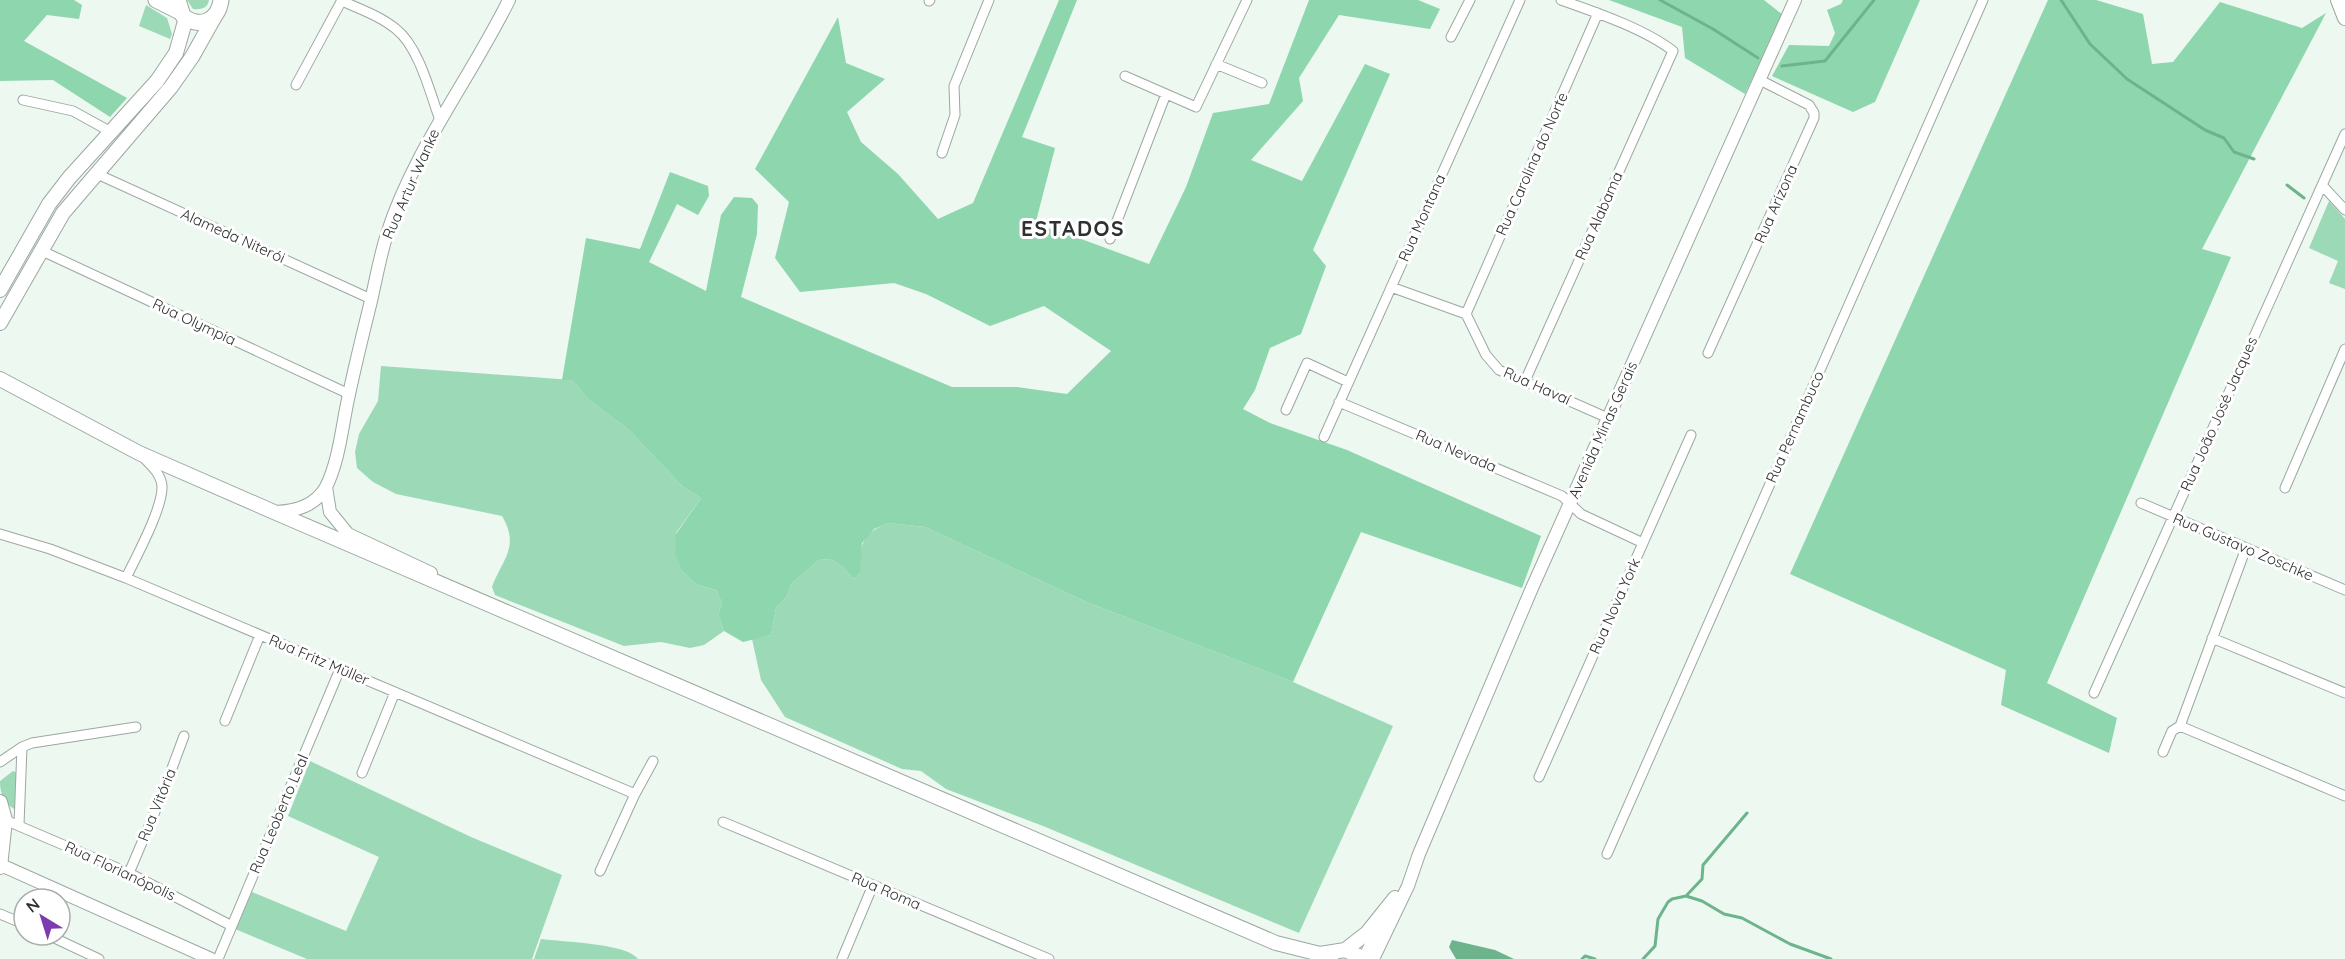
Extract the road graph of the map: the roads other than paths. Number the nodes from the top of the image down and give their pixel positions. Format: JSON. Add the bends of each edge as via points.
{"nodes":[{"id":1,"x":156,"y":0,"type":"edge"},
{"id":2,"x":221,"y":0,"type":"edge"},
{"id":3,"x":342,"y":0,"type":"edge"},
{"id":4,"x":509,"y":0,"type":"edge"},
{"id":5,"x":989,"y":0,"type":"edge"},
{"id":6,"x":1246,"y":0,"type":"edge"},
{"id":7,"x":1470,"y":0,"type":"edge"},
{"id":8,"x":1520,"y":0,"type":"edge"},
{"id":9,"x":1561,"y":0,"type":"edge"},
{"id":10,"x":1795,"y":0,"type":"edge"},
{"id":11,"x":1983,"y":0,"type":"edge"},
{"id":12,"x":2338,"y":0,"type":"edge"},
{"id":13,"x":181,"y":10,"type":"edge"},
{"id":14,"x":1598,"y":13,"type":"junction"},
{"id":15,"x":215,"y":16,"type":"junction"},
{"id":16,"x":2345,"y":18,"type":"edge"},
{"id":17,"x":1451,"y":37,"type":"dead end"},
{"id":18,"x":1216,"y":64,"type":"junction"},
{"id":19,"x":1125,"y":76,"type":"dead end"},
{"id":20,"x":1760,"y":80,"type":"junction"},
{"id":21,"x":1262,"y":83,"type":"dead end"},
{"id":22,"x":296,"y":85,"type":"dead end"},
{"id":23,"x":1166,"y":94,"type":"junction"},
{"id":24,"x":142,"y":99,"type":"junction"},
{"id":25,"x":23,"y":100,"type":"dead end"},
{"id":26,"x":155,"y":107,"type":"junction"},
{"id":27,"x":440,"y":120,"type":"junction"},
{"id":28,"x":111,"y":132,"type":"junction"},
{"id":29,"x":2345,"y":134,"type":"edge"},
{"id":30,"x":942,"y":153,"type":"dead end"},
{"id":31,"x":95,"y":173,"type":"junction"},
{"id":32,"x":2322,"y":185,"type":"junction"},
{"id":33,"x":2345,"y":210,"type":"edge"},
{"id":34,"x":1110,"y":239,"type":"dead end"},
{"id":35,"x":40,"y":250,"type":"junction"},
{"id":36,"x":1391,"y":287,"type":"junction"},
{"id":37,"x":0,"y":290,"type":"edge"},
{"id":38,"x":372,"y":298,"type":"junction"},
{"id":39,"x":1466,"y":314,"type":"junction"},
{"id":40,"x":0,"y":323,"type":"edge"},
{"id":41,"x":2345,"y":349,"type":"edge"},
{"id":42,"x":1708,"y":353,"type":"dead end"},
{"id":43,"x":0,"y":379,"type":"edge"},
{"id":44,"x":1525,"y":381,"type":"junction"},
{"id":45,"x":1348,"y":382,"type":"junction"},
{"id":46,"x":349,"y":394,"type":"junction"},
{"id":47,"x":1339,"y":402,"type":"junction"},
{"id":48,"x":1286,"y":410,"type":"dead end"},
{"id":49,"x":1608,"y":418,"type":"junction"},
{"id":50,"x":1691,"y":435,"type":"dead end"},
{"id":51,"x":1324,"y":436,"type":"dead end"},
{"id":52,"x":139,"y":453,"type":"junction"},
{"id":53,"x":326,"y":487,"type":"junction"},
{"id":54,"x":2285,"y":488,"type":"dead end"},
{"id":55,"x":2141,"y":503,"type":"dead end"},
{"id":56,"x":1570,"y":504,"type":"junction"},
{"id":57,"x":274,"y":512,"type":"junction"},
{"id":58,"x":2173,"y":517,"type":"junction"},
{"id":59,"x":0,"y":534,"type":"edge"},
{"id":60,"x":1643,"y":543,"type":"junction"},
{"id":61,"x":2246,"y":548,"type":"junction"},
{"id":62,"x":126,"y":578,"type":"junction"},
{"id":63,"x":2345,"y":590,"type":"edge"},
{"id":64,"x":500,"y":609,"type":"junction"},
{"id":65,"x":260,"y":635,"type":"junction"},
{"id":66,"x":2212,"y":638,"type":"junction"},
{"id":67,"x":340,"y":669,"type":"junction"},
{"id":68,"x":395,"y":692,"type":"junction"},
{"id":69,"x":2094,"y":693,"type":"dead end"},
{"id":70,"x":2345,"y":693,"type":"edge"},
{"id":71,"x":225,"y":722,"type":"dead end"},
{"id":72,"x":2180,"y":726,"type":"junction"},
{"id":73,"x":136,"y":727,"type":"dead end"},
{"id":74,"x":184,"y":736,"type":"dead end"},
{"id":75,"x":22,"y":747,"type":"junction"},
{"id":76,"x":2163,"y":752,"type":"dead end"},
{"id":77,"x":653,"y":761,"type":"dead end"},
{"id":78,"x":0,"y":762,"type":"edge"},
{"id":79,"x":362,"y":772,"type":"dead end"},
{"id":80,"x":1539,"y":777,"type":"dead end"},
{"id":81,"x":634,"y":794,"type":"junction"},
{"id":82,"x":2345,"y":796,"type":"edge"},
{"id":83,"x":0,"y":802,"type":"edge"},
{"id":84,"x":723,"y":822,"type":"dead end"},
{"id":85,"x":19,"y":825,"type":"junction"},
{"id":86,"x":2,"y":827,"type":"edge"},
{"id":87,"x":1606,"y":854,"type":"dead end"},
{"id":88,"x":1416,"y":863,"type":"junction"},
{"id":89,"x":0,"y":865,"type":"edge"},
{"id":90,"x":600,"y":872,"type":"dead end"},
{"id":91,"x":129,"y":873,"type":"junction"},
{"id":92,"x":873,"y":885,"type":"junction"},
{"id":93,"x":1395,"y":898,"type":"junction"},
{"id":94,"x":232,"y":926,"type":"junction"},
{"id":95,"x":72,"y":946,"type":"edge"},
{"id":96,"x":1345,"y":950,"type":"junction"},
{"id":97,"x":1326,"y":956,"type":"edge"},
{"id":98,"x":99,"y":959,"type":"edge"},
{"id":99,"x":211,"y":959,"type":"edge"},
{"id":100,"x":218,"y":959,"type":"edge"},
{"id":101,"x":842,"y":959,"type":"edge"},
{"id":102,"x":1049,"y":959,"type":"edge"},
{"id":103,"x":1364,"y":959,"type":"edge"},
{"id":104,"x":1373,"y":959,"type":"edge"}],
"edges":[{"from":1,"to":13,"type":"main road"},
{"from":2,"to":15,"type":"main road"},
{"from":3,"to":22,"type":"street"},
{"from":3,"to":27,"type":"street","via":[[402,33],[420,64]]},
{"from":4,"to":27,"type":"street","name":"Rua Artur Wanke"},
{"from":5,"to":30,"type":"street","via":[[954,86],[953,124]]},
{"from":6,"to":18,"type":"street"},
{"from":7,"to":17,"type":"street"},
{"from":8,"to":36,"type":"street","name":"Rua Montana"},
{"from":9,"to":14,"type":"street"},
{"from":10,"to":20,"type":"street","name":"Avenida Minas Gerais"},
{"from":11,"to":87,"type":"street","name":"Rua Pernambuco"},
{"from":12,"to":16,"type":"main road"},
{"from":13,"to":15,"type":"main road","via":[[201,23]]},
{"from":13,"to":24,"type":"main road","via":[[176,53]]},
{"from":14,"to":39,"type":"street","name":"Rua Carolina do Norte"},
{"from":14,"to":44,"type":"street","name":"Rua Alabama","via":[[1673,51]]},
{"from":15,"to":26,"type":"main road","via":[[192,57]]},
{"from":18,"to":21,"type":"street"},
{"from":18,"to":23,"type":"street","via":[[1196,107]]},
{"from":19,"to":23,"type":"street"},
{"from":20,"to":42,"type":"street","name":"Rua Arizona","via":[[1809,105],[1814,118]]},
{"from":20,"to":49,"type":"street","name":"Avenida Minas Gerais"},
{"from":23,"to":34,"type":"street"},
{"from":24,"to":26,"type":"main road"},
{"from":24,"to":28,"type":"main road"},
{"from":25,"to":28,"type":"street","via":[[73,111]]},
{"from":26,"to":31,"type":"main road"},
{"from":27,"to":38,"type":"street","name":"Rua Artur Wanke","via":[[388,232]]},
{"from":28,"to":37,"type":"main road","via":[[49,204]]},
{"from":29,"to":32,"type":"street","name":"Rua João José Jacques"},
{"from":31,"to":35,"type":"main road","via":[[67,206]]},
{"from":31,"to":38,"type":"street","name":"Alameda Niterói"},
{"from":32,"to":33,"type":"street"},
{"from":32,"to":58,"type":"street","name":"Rua João José Jacques"},
{"from":35,"to":40,"type":"main road"},
{"from":35,"to":46,"type":"street","name":"Rua Olympia"},
{"from":36,"to":39,"type":"street"},
{"from":36,"to":45,"type":"street","name":"Rua Montana"},
{"from":38,"to":46,"type":"street","name":"Rua Artur Wanke"},
{"from":39,"to":44,"type":"street","name":"Rua Havaí","via":[[1486,355],[1499,370]]},
{"from":41,"to":54,"type":"street"},
{"from":43,"to":52,"type":"main road"},
{"from":44,"to":49,"type":"street","name":"Rua Havaí"},
{"from":45,"to":47,"type":"street","name":"Rua Montana"},
{"from":45,"to":48,"type":"street","via":[[1306,363]]},
{"from":46,"to":53,"type":"street","name":"Rua Artur Wanke"},
{"from":47,"to":51,"type":"street","name":"Rua Montana"},
{"from":47,"to":56,"type":"street","name":"Rua Nevada","via":[[1562,496]]},
{"from":49,"to":56,"type":"street","name":"Avenida Minas Gerais"},
{"from":50,"to":60,"type":"street","name":"Rua Nova York"},
{"from":52,"to":57,"type":"main road"},
{"from":52,"to":62,"type":"street","via":[[155,468],[162,488]]},
{"from":53,"to":57,"type":"street","name":"Rua Artur Wanke","via":[[303,508]]},
{"from":53,"to":64,"type":"street","via":[[330,512],[348,534]]},
{"from":55,"to":58,"type":"street","name":"Rua Gustavo Zoschke"},
{"from":56,"to":60,"type":"street","name":"Rua Nevada","via":[[1581,514]]},
{"from":56,"to":88,"type":"street","name":"Avenida Minas Gerais"},
{"from":57,"to":64,"type":"main road"},
{"from":58,"to":61,"type":"street","name":"Rua Gustavo Zoschke"},
{"from":58,"to":69,"type":"street","name":"Rua João José Jacques"},
{"from":59,"to":62,"type":"street","name":"Rua Fritz Müller"},
{"from":60,"to":80,"type":"street","name":"Rua Nova York"},
{"from":61,"to":63,"type":"street","name":"Rua Gustavo Zoschke"},
{"from":61,"to":66,"type":"street"},
{"from":62,"to":65,"type":"street","name":"Rua Fritz Müller"},
{"from":64,"to":97,"type":"main road","via":[[1276,943]]},
{"from":65,"to":67,"type":"street","name":"Rua Fritz Müller"},
{"from":65,"to":71,"type":"street"},
{"from":66,"to":70,"type":"street"},
{"from":66,"to":72,"type":"street"},
{"from":67,"to":68,"type":"street","name":"Rua Fritz Müller"},
{"from":67,"to":94,"type":"street","name":"Rua Leoberto Leal"},
{"from":68,"to":79,"type":"street"},
{"from":68,"to":81,"type":"street","name":"Rua Fritz Müller"},
{"from":72,"to":76,"type":"street","via":[[2172,731]]},
{"from":72,"to":82,"type":"street"},
{"from":73,"to":75,"type":"street"},
{"from":74,"to":91,"type":"street","name":"Rua Vitória"},
{"from":75,"to":78,"type":"street"},
{"from":75,"to":85,"type":"street"},
{"from":77,"to":81,"type":"street"},
{"from":81,"to":90,"type":"street"},
{"from":83,"to":86,"type":"main road"},
{"from":84,"to":92,"type":"street","name":"Rua Roma"},
{"from":85,"to":86,"type":"street","name":"Rua Florianópolis"},
{"from":85,"to":91,"type":"street","name":"Rua Florianópolis"},
{"from":86,"to":89,"type":"main road"},
{"from":88,"to":93,"type":"street","name":"Avenida Minas Gerais"},
{"from":88,"to":104,"type":"street","name":"Avenida Minas Gerais"},
{"from":89,"to":99,"type":"street"},
{"from":91,"to":94,"type":"street","name":"Rua Florianópolis"},
{"from":92,"to":101,"type":"street"},
{"from":92,"to":102,"type":"street","name":"Rua Roma"},
{"from":93,"to":96,"type":"main road","via":[[1367,933]]},
{"from":93,"to":103,"type":"street","name":"Avenida Minas Gerais"},
{"from":94,"to":100,"type":"street","name":"Rua Leoberto Leal"},
{"from":95,"to":98,"type":"street"},
{"from":96,"to":97,"type":"main road"},
{"from":96,"to":103,"type":"main road"}]}
